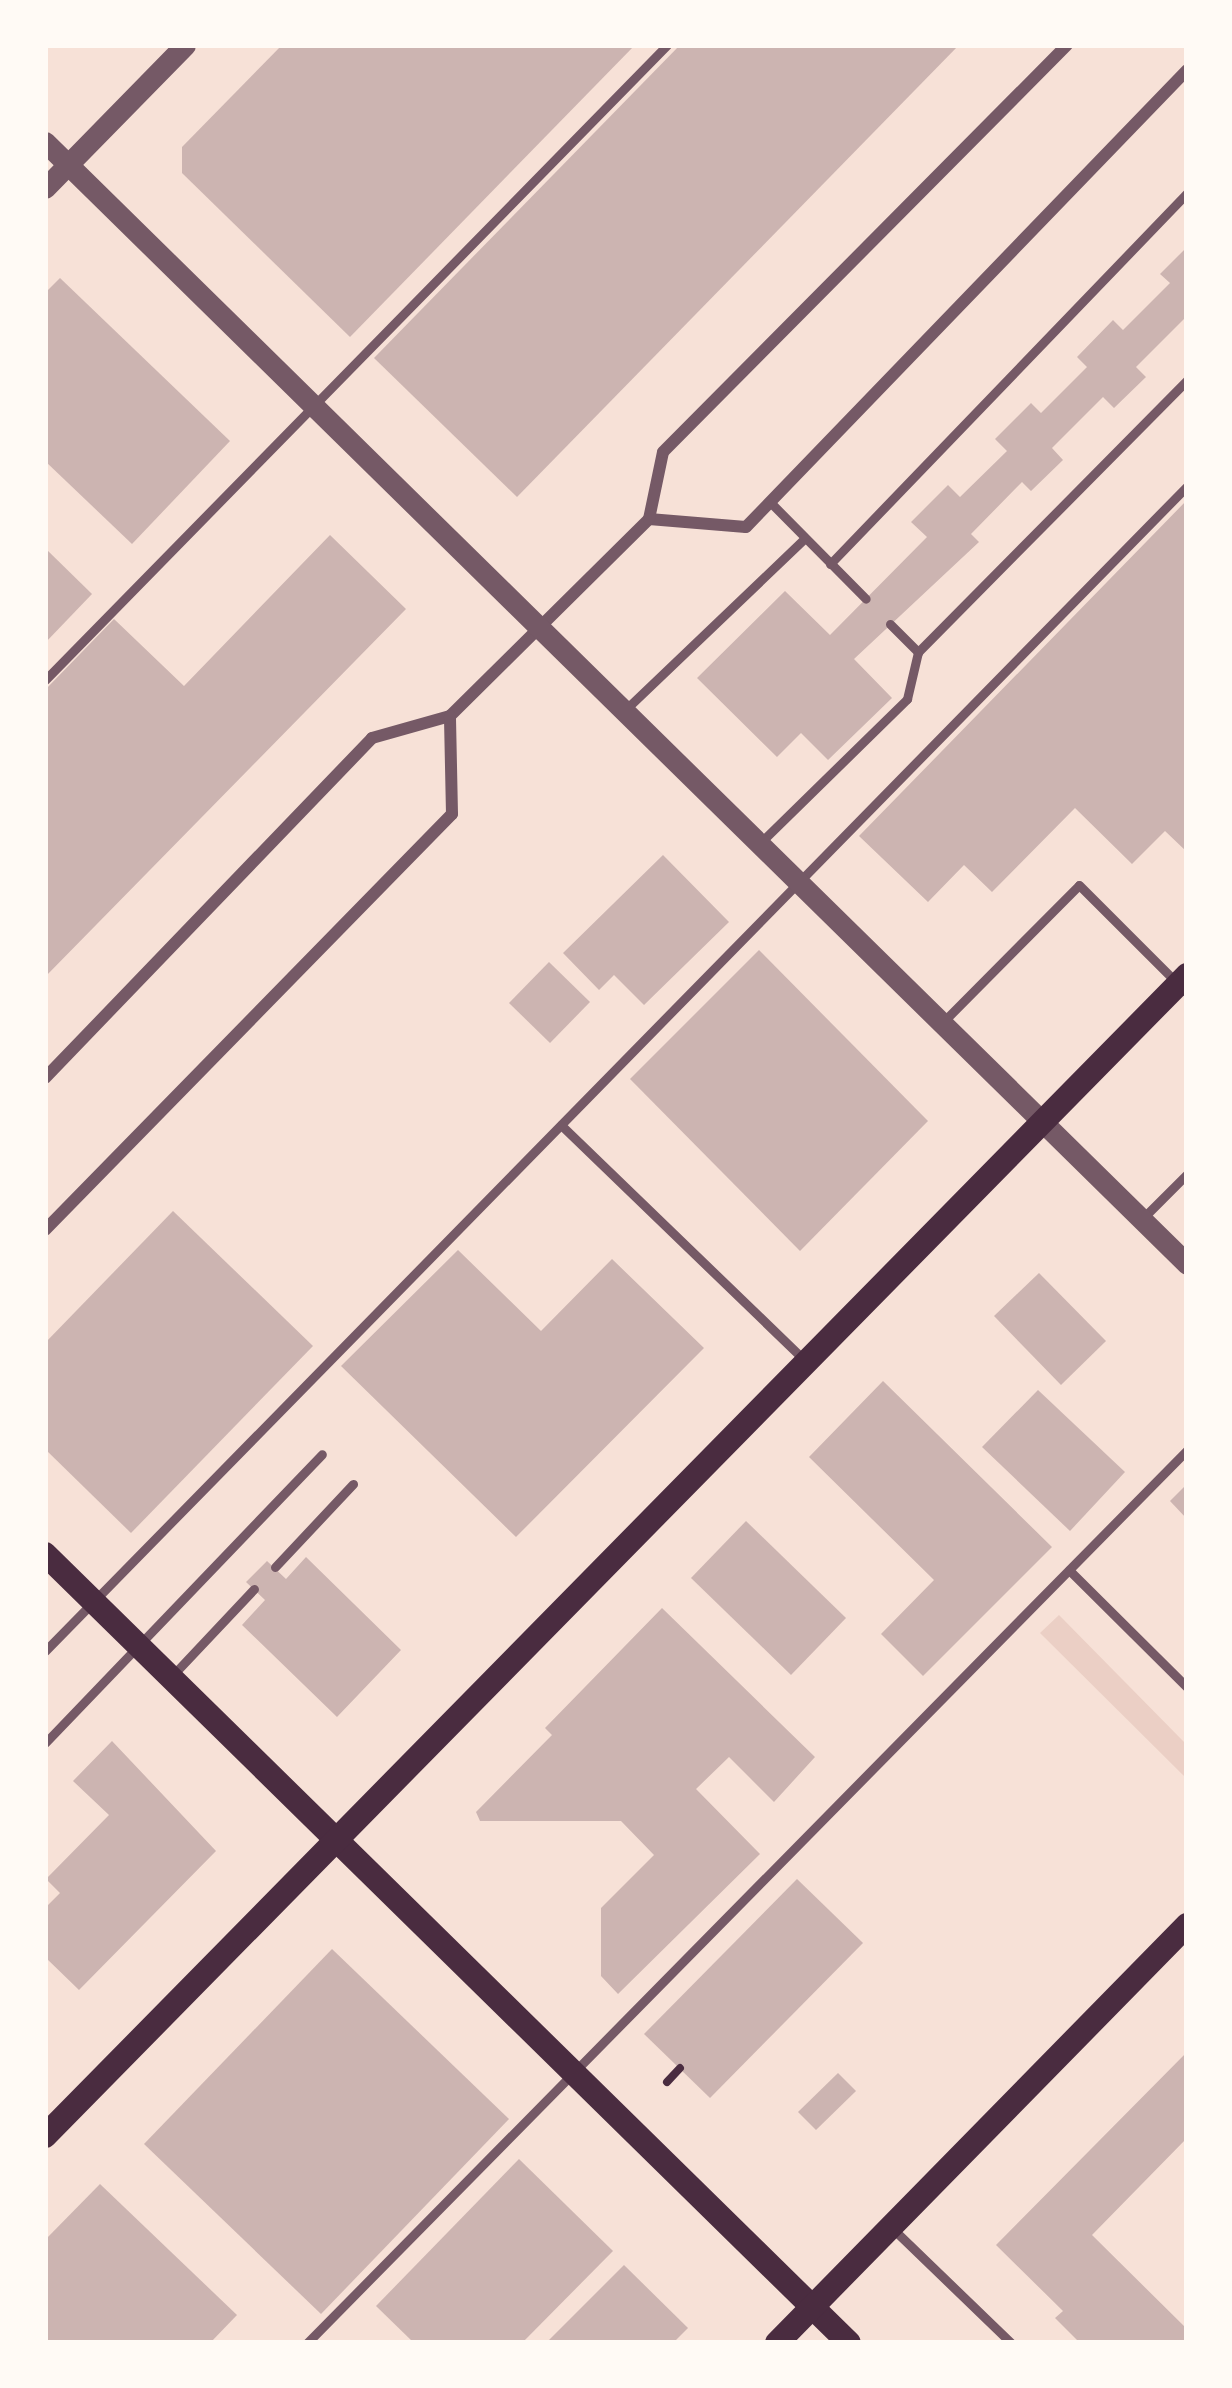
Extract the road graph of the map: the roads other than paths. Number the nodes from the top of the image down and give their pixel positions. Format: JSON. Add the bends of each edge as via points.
{"nodes":[{"id":1,"x":185,"y":45,"type":"edge"},
{"id":2,"x":667,"y":45,"type":"edge"},
{"id":3,"x":1067,"y":45,"type":"edge"},
{"id":4,"x":1187,"y":70,"type":"edge"},
{"id":5,"x":45,"y":142,"type":"edge"},
{"id":6,"x":68,"y":165,"type":"junction"},
{"id":7,"x":45,"y":188,"type":"edge"},
{"id":8,"x":1187,"y":194,"type":"edge"},
{"id":9,"x":1187,"y":380,"type":"edge"},
{"id":10,"x":314,"y":406,"type":"junction"},
{"id":11,"x":1187,"y":486,"type":"edge"},
{"id":12,"x":770,"y":502,"type":"junction"},
{"id":13,"x":650,"y":519,"type":"junction"},
{"id":14,"x":806,"y":538,"type":"junction"},
{"id":15,"x":830,"y":563,"type":"junction"},
{"id":16,"x":866,"y":599,"type":"dead end"},
{"id":17,"x":890,"y":624,"type":"dead end"},
{"id":18,"x":540,"y":628,"type":"junction"},
{"id":19,"x":918,"y":652,"type":"junction"},
{"id":20,"x":45,"y":680,"type":"edge"},
{"id":21,"x":624,"y":711,"type":"junction"},
{"id":22,"x":450,"y":716,"type":"junction"},
{"id":23,"x":759,"y":844,"type":"junction"},
{"id":24,"x":798,"y":882,"type":"junction"},
{"id":25,"x":1184,"y":984,"type":"edge"},
{"id":26,"x":942,"y":1023,"type":"junction"},
{"id":27,"x":45,"y":1078,"type":"edge"},
{"id":28,"x":1043,"y":1122,"type":"junction"},
{"id":29,"x":561,"y":1125,"type":"junction"},
{"id":30,"x":1187,"y":1174,"type":"edge"},
{"id":31,"x":1142,"y":1220,"type":"junction"},
{"id":32,"x":45,"y":1230,"type":"edge"},
{"id":33,"x":1187,"y":1264,"type":"edge"},
{"id":34,"x":806,"y":1362,"type":"junction"},
{"id":35,"x":1187,"y":1450,"type":"edge"},
{"id":36,"x":322,"y":1454,"type":"dead end"},
{"id":37,"x":352,"y":1484,"type":"dead end"},
{"id":38,"x":45,"y":1554,"type":"edge"},
{"id":39,"x":274,"y":1568,"type":"dead end"},
{"id":40,"x":1069,"y":1570,"type":"junction"},
{"id":41,"x":254,"y":1589,"type":"dead end"},
{"id":42,"x":93,"y":1601,"type":"junction"},
{"id":43,"x":141,"y":1648,"type":"junction"},
{"id":44,"x":45,"y":1651,"type":"edge"},
{"id":45,"x":171,"y":1678,"type":"junction"},
{"id":46,"x":1187,"y":1687,"type":"edge"},
{"id":47,"x":45,"y":1742,"type":"edge"},
{"id":48,"x":337,"y":1840,"type":"junction"},
{"id":49,"x":1187,"y":1925,"type":"edge"},
{"id":50,"x":573,"y":2072,"type":"junction"},
{"id":51,"x":45,"y":2136,"type":"edge"},
{"id":52,"x":891,"y":2227,"type":"junction"},
{"id":53,"x":812,"y":2307,"type":"junction"},
{"id":54,"x":307,"y":2343,"type":"edge"},
{"id":55,"x":777,"y":2343,"type":"edge"},
{"id":56,"x":849,"y":2343,"type":"edge"},
{"id":57,"x":1011,"y":2343,"type":"edge"}],
"edges":[{"from":1,"to":6,"type":"street"},
{"from":2,"to":10,"type":"lane"},
{"from":3,"to":13,"type":"street","via":[[663,452]]},
{"from":4,"to":12,"type":"street"},
{"from":5,"to":6,"type":"street"},
{"from":6,"to":7,"type":"street"},
{"from":6,"to":10,"type":"street"},
{"from":8,"to":15,"type":"lane"},
{"from":9,"to":19,"type":"lane"},
{"from":10,"to":18,"type":"street"},
{"from":10,"to":20,"type":"lane"},
{"from":11,"to":24,"type":"lane"},
{"from":12,"to":13,"type":"street","via":[[746,527]]},
{"from":12,"to":14,"type":"lane"},
{"from":13,"to":18,"type":"street"},
{"from":14,"to":15,"type":"lane"},
{"from":14,"to":21,"type":"lane"},
{"from":15,"to":16,"type":"lane"},
{"from":17,"to":19,"type":"lane"},
{"from":18,"to":21,"type":"street"},
{"from":18,"to":22,"type":"street"},
{"from":19,"to":23,"type":"lane","via":[[907,699]]},
{"from":21,"to":23,"type":"street"},
{"from":22,"to":27,"type":"street","via":[[372,738]]},
{"from":22,"to":32,"type":"street","via":[[452,814]]},
{"from":23,"to":24,"type":"street"},
{"from":24,"to":26,"type":"street"},
{"from":24,"to":29,"type":"lane"},
{"from":25,"to":26,"type":"lane","via":[[1079,885]]},
{"from":25,"to":28,"type":"main road"},
{"from":26,"to":28,"type":"street"},
{"from":28,"to":31,"type":"street"},
{"from":28,"to":34,"type":"main road"},
{"from":29,"to":34,"type":"lane"},
{"from":29,"to":42,"type":"lane"},
{"from":30,"to":31,"type":"lane"},
{"from":31,"to":33,"type":"street"},
{"from":34,"to":48,"type":"main road"},
{"from":35,"to":40,"type":"lane"},
{"from":36,"to":43,"type":"lane"},
{"from":37,"to":39,"type":"lane"},
{"from":38,"to":42,"type":"main road"},
{"from":40,"to":46,"type":"lane"},
{"from":40,"to":50,"type":"lane"},
{"from":41,"to":45,"type":"lane"},
{"from":42,"to":43,"type":"main road"},
{"from":42,"to":44,"type":"lane"},
{"from":43,"to":45,"type":"main road"},
{"from":43,"to":47,"type":"lane"},
{"from":45,"to":48,"type":"main road"},
{"from":48,"to":50,"type":"main road"},
{"from":48,"to":51,"type":"main road"},
{"from":49,"to":52,"type":"main road"},
{"from":50,"to":53,"type":"main road"},
{"from":50,"to":54,"type":"lane"},
{"from":52,"to":53,"type":"main road"},
{"from":52,"to":57,"type":"lane"},
{"from":53,"to":55,"type":"main road"},
{"from":53,"to":56,"type":"main road"}]}
